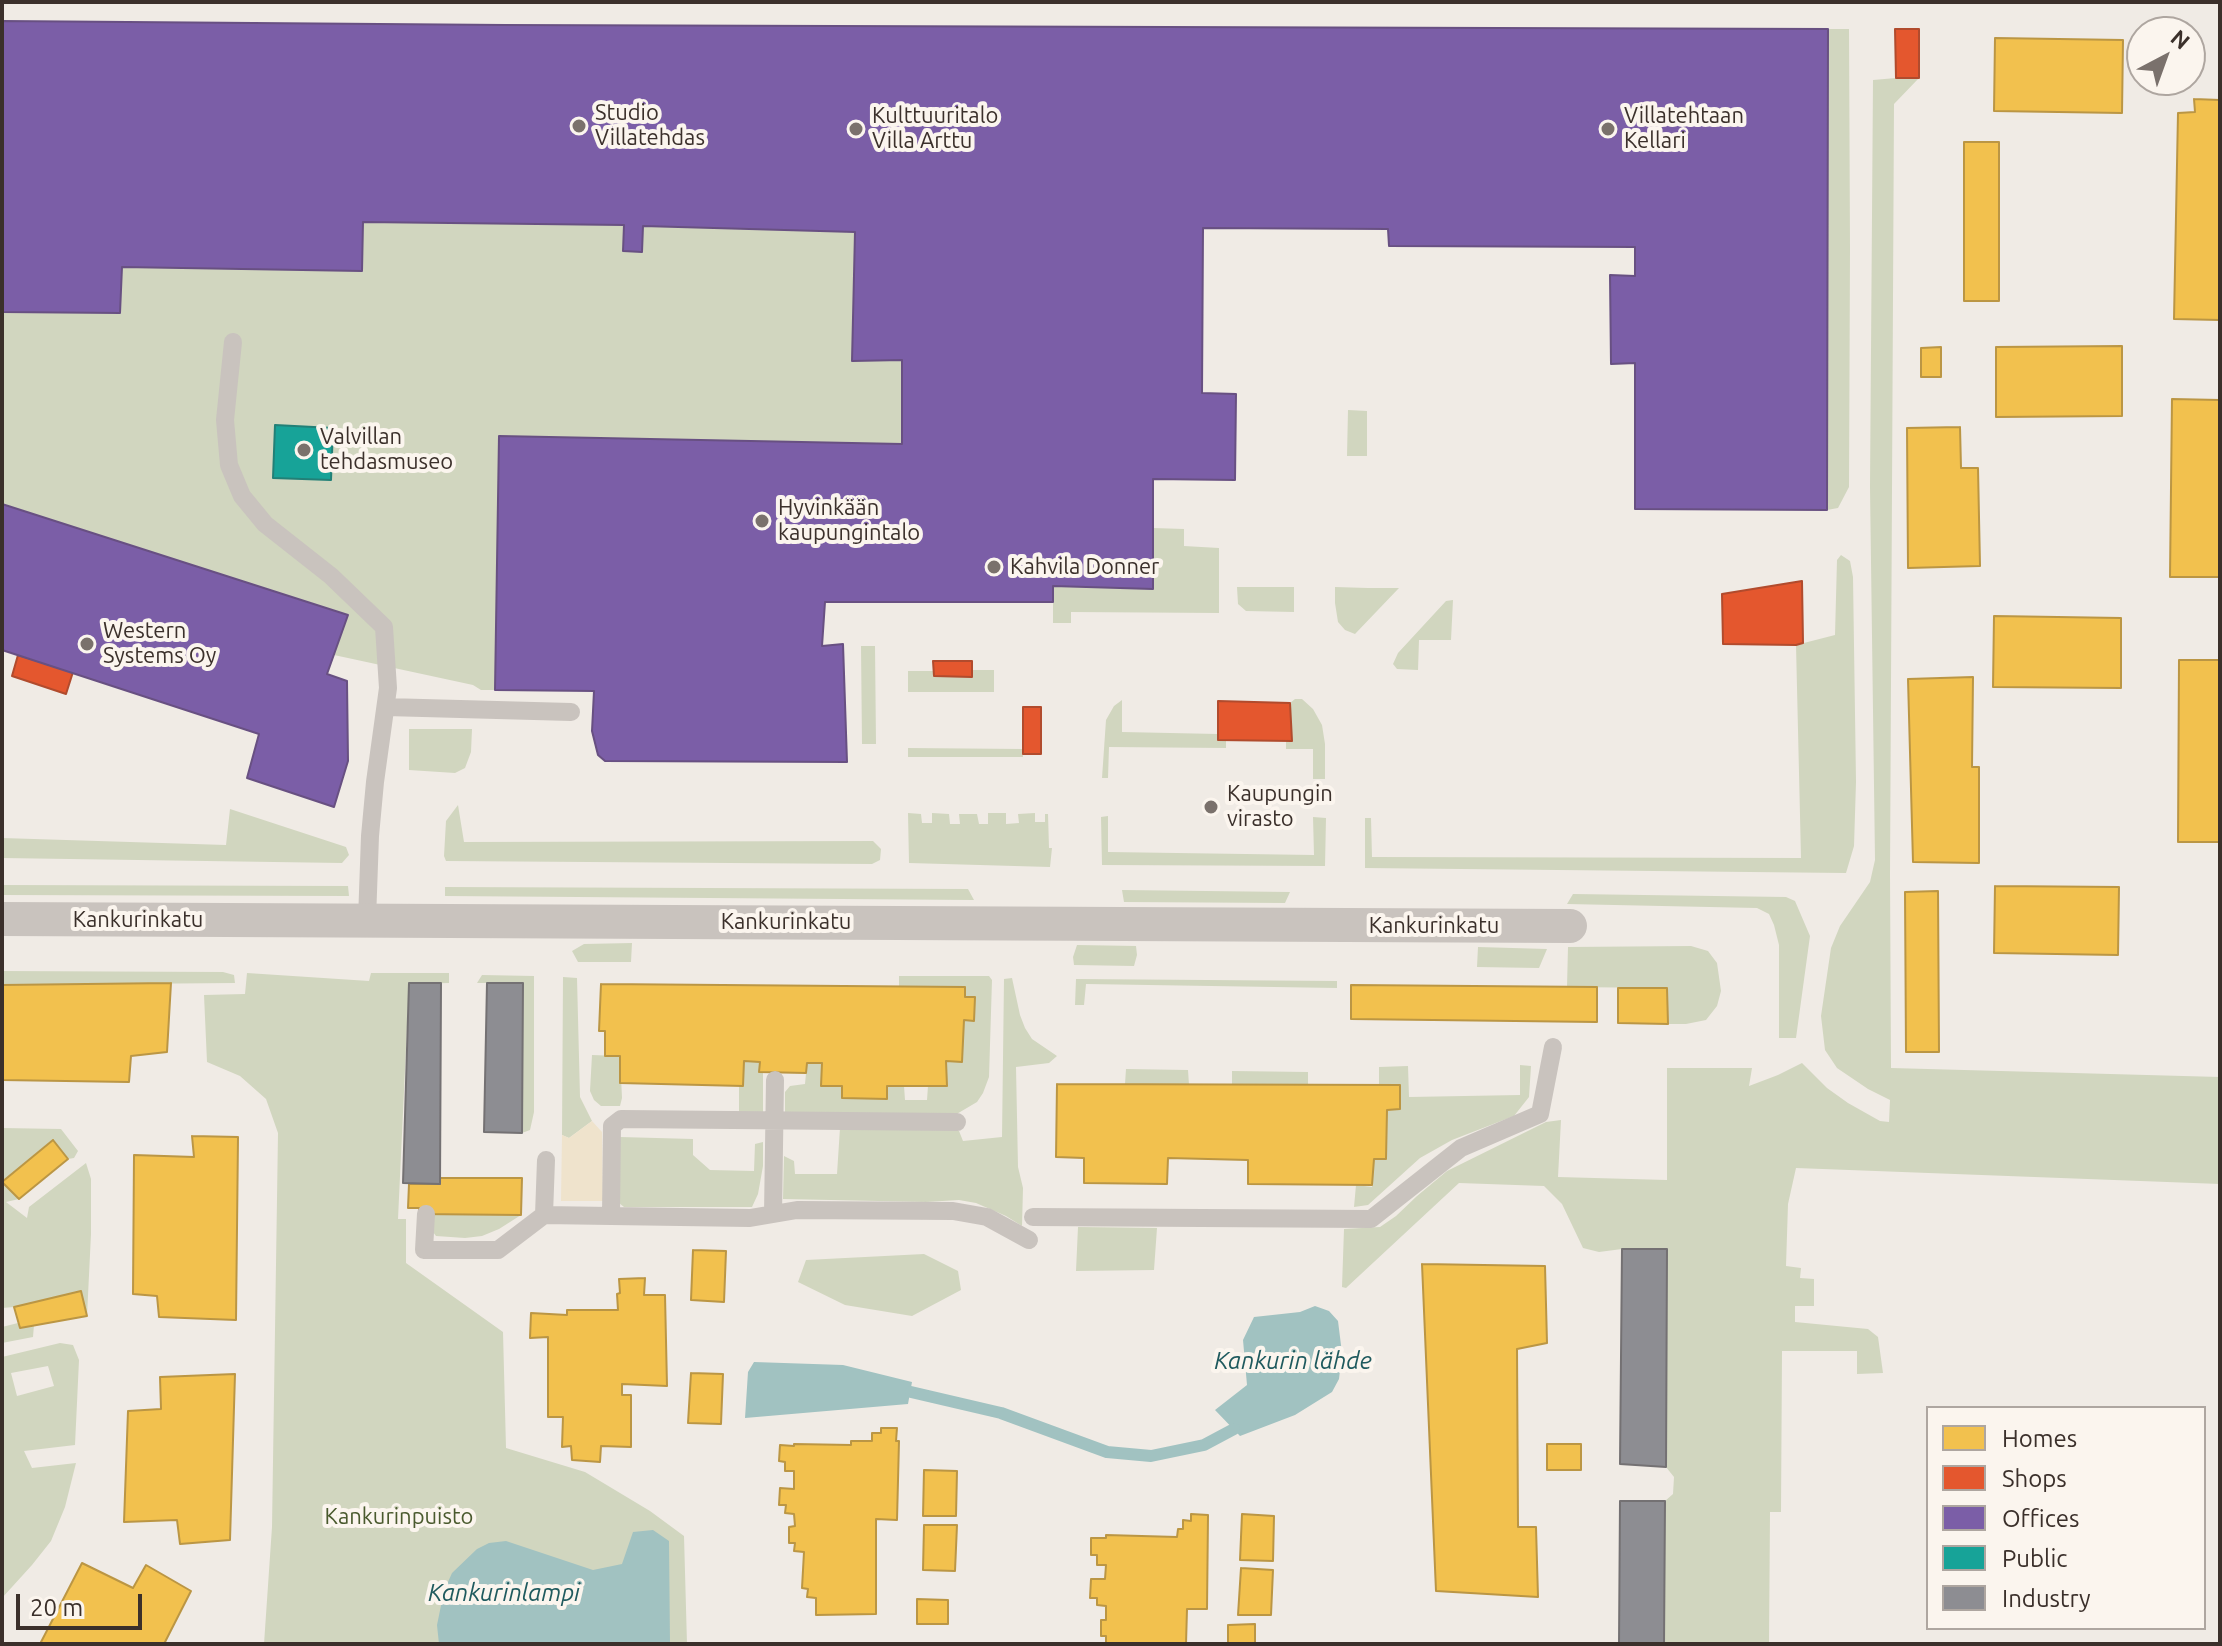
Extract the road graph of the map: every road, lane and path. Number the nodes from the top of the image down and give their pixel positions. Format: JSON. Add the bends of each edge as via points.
{"nodes":[{"id":1,"x":233,"y":342,"type":"dead end"},
{"id":2,"x":386,"y":707,"type":"junction"},
{"id":3,"x":571,"y":712,"type":"dead end"},
{"id":4,"x":2,"y":919,"type":"edge"},
{"id":5,"x":367,"y":920,"type":"junction"},
{"id":6,"x":1570,"y":926,"type":"dead end"},
{"id":7,"x":1553,"y":1047,"type":"dead end"},
{"id":8,"x":775,"y":1080,"type":"dead end"},
{"id":9,"x":774,"y":1121,"type":"junction"},
{"id":10,"x":957,"y":1122,"type":"dead end"},
{"id":11,"x":546,"y":1160,"type":"dead end"},
{"id":12,"x":426,"y":1214,"type":"dead end"},
{"id":13,"x":773,"y":1214,"type":"junction"},
{"id":14,"x":544,"y":1215,"type":"junction"},
{"id":15,"x":611,"y":1216,"type":"junction"},
{"id":16,"x":1033,"y":1217,"type":"dead end"},
{"id":17,"x":1029,"y":1240,"type":"dead end"}],
"edges":[{"from":1,"to":2,"type":"lane","via":[[225,420],[229,465],[242,496],[265,524],[384,627]]},
{"from":2,"to":3,"type":"lane"},
{"from":2,"to":5,"type":"lane","via":[[370,836]]},
{"from":4,"to":5,"type":"street","name":"Kankurinkatu"},
{"from":5,"to":6,"type":"street","name":"Kankurinkatu"},
{"from":7,"to":16,"type":"lane","via":[[1540,1114],[1461,1148],[1371,1219]]},
{"from":8,"to":9,"type":"lane"},
{"from":9,"to":10,"type":"lane"},
{"from":9,"to":13,"type":"lane"},
{"from":9,"to":15,"type":"lane","via":[[621,1119],[612,1126]]},
{"from":11,"to":14,"type":"lane"},
{"from":12,"to":14,"type":"lane","via":[[424,1250],[498,1250]]},
{"from":13,"to":15,"type":"lane"},
{"from":13,"to":17,"type":"lane","via":[[953,1211],[987,1217]]},
{"from":14,"to":15,"type":"lane"}]}
